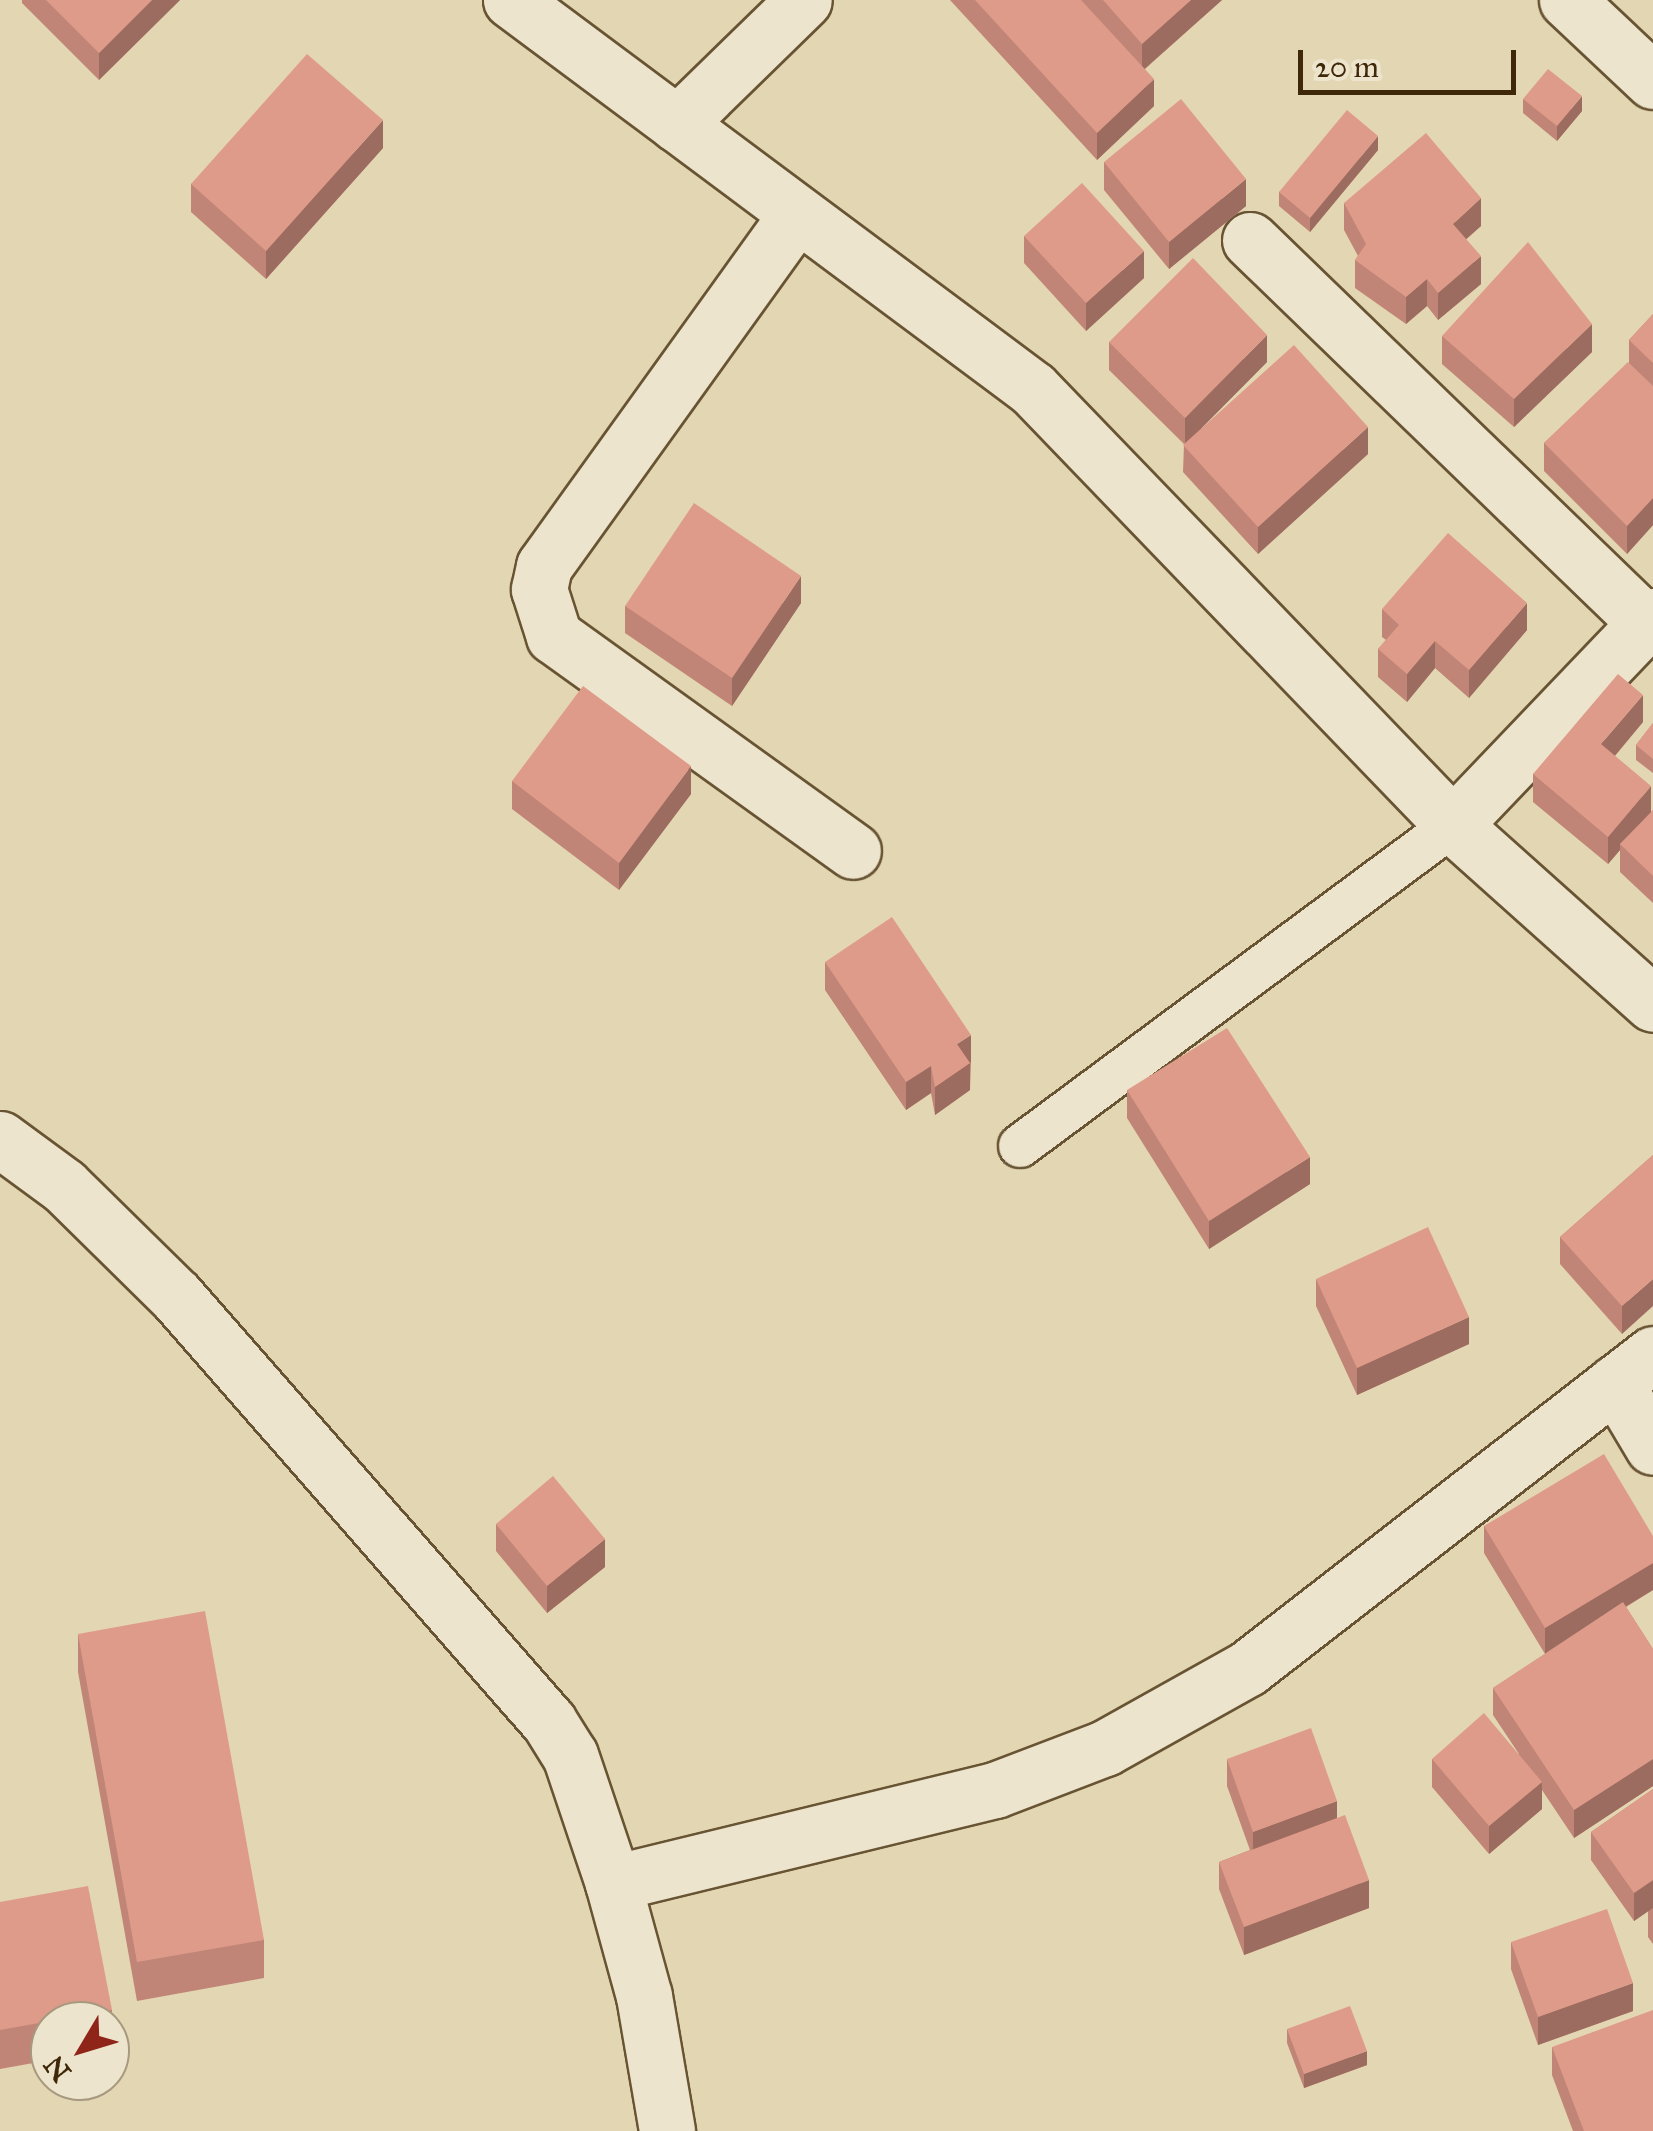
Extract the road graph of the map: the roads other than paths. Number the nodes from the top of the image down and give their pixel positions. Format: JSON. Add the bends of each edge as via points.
{"nodes":[{"id":1,"x":511,"y":0,"type":"edge"},
{"id":2,"x":804,"y":0,"type":"edge"},
{"id":3,"x":1567,"y":0,"type":"edge"},
{"id":4,"x":1653,"y":80,"type":"edge"},
{"id":5,"x":677,"y":124,"type":"junction"},
{"id":6,"x":798,"y":214,"type":"junction"},
{"id":7,"x":1250,"y":240,"type":"dead end"},
{"id":8,"x":1650,"y":620,"type":"edge"},
{"id":9,"x":1453,"y":825,"type":"junction"},
{"id":10,"x":853,"y":851,"type":"dead end"},
{"id":11,"x":1653,"y":1004,"type":"edge"},
{"id":12,"x":0,"y":1139,"type":"edge"},
{"id":13,"x":1020,"y":1146,"type":"dead end"},
{"id":14,"x":1634,"y":1369,"type":"edge"},
{"id":15,"x":1653,"y":1447,"type":"edge"},
{"id":16,"x":614,"y":1883,"type":"junction"},
{"id":17,"x":666,"y":2131,"type":"edge"}],
"edges":[{"from":1,"to":5,"type":"street"},
{"from":2,"to":5,"type":"street"},
{"from":3,"to":4,"type":"street"},
{"from":5,"to":6,"type":"street"},
{"from":6,"to":9,"type":"street","via":[[1033,389]]},
{"from":6,"to":10,"type":"street","via":[[544,566],[539,589],[554,636]]},
{"from":7,"to":8,"type":"street"},
{"from":8,"to":9,"type":"street"},
{"from":9,"to":11,"type":"street"},
{"from":9,"to":13,"type":"lane"},
{"from":12,"to":16,"type":"street","via":[[64,1186],[176,1296],[524,1689],[570,1755]]},
{"from":14,"to":15,"type":"street"},
{"from":14,"to":16,"type":"street","via":[[1248,1668],[1106,1748],[995,1790]]},
{"from":16,"to":17,"type":"street","via":[[644,1996]]}]}
